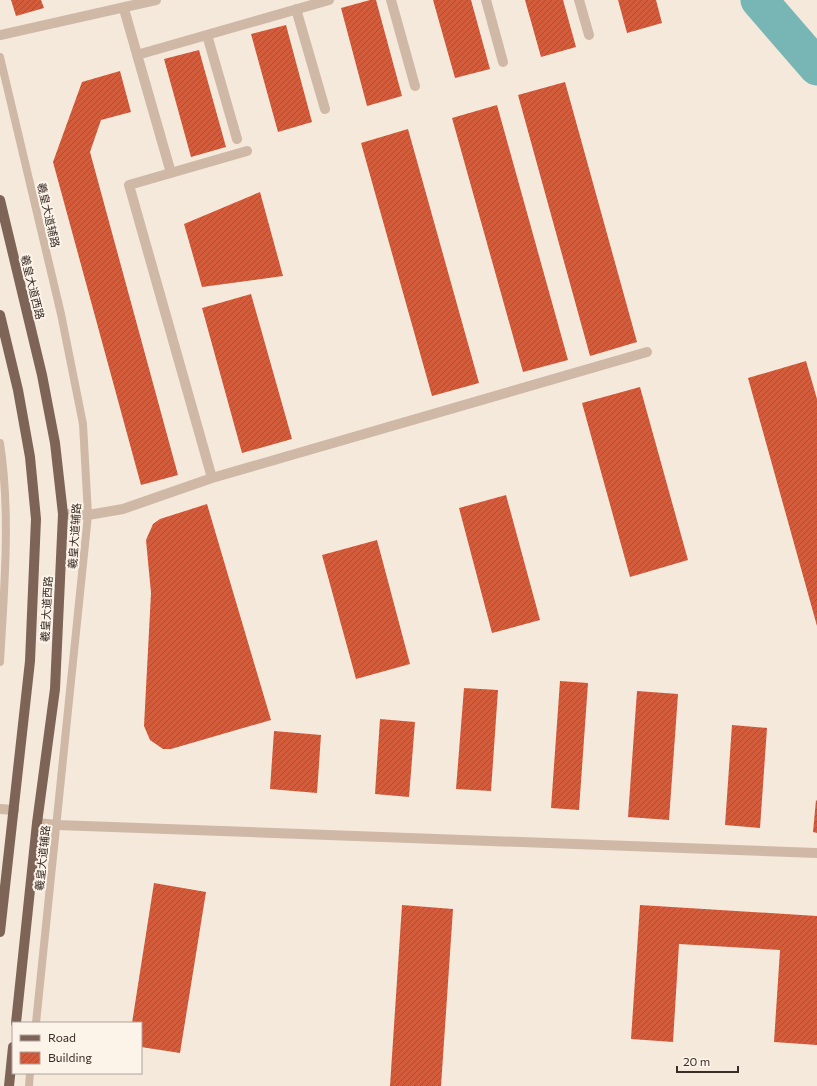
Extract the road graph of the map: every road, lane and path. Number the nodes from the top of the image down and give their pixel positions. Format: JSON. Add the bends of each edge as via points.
{"nodes":[{"id":1,"x":156,"y":0,"type":"edge"},
{"id":2,"x":329,"y":0,"type":"edge"},
{"id":3,"x":391,"y":0,"type":"edge"},
{"id":4,"x":486,"y":0,"type":"edge"},
{"id":5,"x":579,"y":0,"type":"edge"},
{"id":6,"x":124,"y":8,"type":"junction"},
{"id":7,"x":296,"y":9,"type":"junction"},
{"id":8,"x":0,"y":35,"type":"edge"},
{"id":9,"x":207,"y":35,"type":"junction"},
{"id":10,"x":589,"y":35,"type":"dead end"},
{"id":11,"x":137,"y":55,"type":"junction"},
{"id":12,"x":0,"y":57,"type":"edge"},
{"id":13,"x":503,"y":62,"type":"dead end"},
{"id":14,"x":415,"y":86,"type":"dead end"},
{"id":15,"x":325,"y":109,"type":"dead end"},
{"id":16,"x":237,"y":139,"type":"dead end"},
{"id":17,"x":247,"y":151,"type":"dead end"},
{"id":18,"x":171,"y":173,"type":"junction"},
{"id":19,"x":0,"y":200,"type":"edge"},
{"id":20,"x":0,"y":315,"type":"edge"},
{"id":21,"x":648,"y":352,"type":"dead end"},
{"id":22,"x":0,"y":443,"type":"edge"},
{"id":23,"x":212,"y":478,"type":"junction"},
{"id":24,"x":63,"y":514,"type":"junction"},
{"id":25,"x":88,"y":515,"type":"junction"},
{"id":26,"x":0,"y":662,"type":"edge"},
{"id":27,"x":0,"y":809,"type":"edge"},
{"id":28,"x":14,"y":810,"type":"junction"},
{"id":29,"x":37,"y":823,"type":"junction"},
{"id":30,"x":57,"y":825,"type":"junction"},
{"id":31,"x":817,"y":853,"type":"edge"},
{"id":32,"x":0,"y":932,"type":"edge"},
{"id":33,"x":16,"y":1022,"type":"edge"},
{"id":34,"x":36,"y":1022,"type":"edge"},
{"id":35,"x":12,"y":1057,"type":"edge"},
{"id":36,"x":30,"y":1074,"type":"edge"},
{"id":37,"x":9,"y":1086,"type":"edge"},
{"id":38,"x":29,"y":1086,"type":"edge"}],
"edges":[{"from":1,"to":6,"type":"street"},
{"from":2,"to":7,"type":"street"},
{"from":3,"to":14,"type":"street"},
{"from":4,"to":13,"type":"street"},
{"from":5,"to":10,"type":"street"},
{"from":6,"to":8,"type":"street"},
{"from":6,"to":11,"type":"street"},
{"from":7,"to":9,"type":"street"},
{"from":7,"to":15,"type":"street"},
{"from":9,"to":11,"type":"street"},
{"from":9,"to":16,"type":"street"},
{"from":11,"to":18,"type":"street"},
{"from":12,"to":25,"type":"lane","name":"羲皇大道辅路","via":[[61,314],[83,424]]},
{"from":17,"to":18,"type":"street"},
{"from":18,"to":23,"type":"street","via":[[129,185]]},
{"from":19,"to":24,"type":"main road","name":"羲皇大道西路","via":[[44,383],[55,443]]},
{"from":20,"to":28,"type":"main road","name":"羲皇大道西路","via":[[18,390],[30,457],[36,520],[30,661]]},
{"from":21,"to":23,"type":"street"},
{"from":22,"to":26,"type":"lane","via":[[5,476],[5,566]]},
{"from":23,"to":25,"type":"street","via":[[123,509]]},
{"from":24,"to":25,"type":"street"},
{"from":24,"to":29,"type":"main road","name":"羲皇大道西路","via":[[55,689]]},
{"from":25,"to":30,"type":"lane","name":"羲皇大道辅路"},
{"from":27,"to":28,"type":"street"},
{"from":28,"to":32,"type":"main road","name":"羲皇大道西路"},
{"from":29,"to":30,"type":"street"},
{"from":29,"to":33,"type":"main road","name":"羲皇大道西路"},
{"from":30,"to":31,"type":"street"},
{"from":30,"to":34,"type":"lane","name":"羲皇大道辅路"},
{"from":35,"to":37,"type":"main road"},
{"from":36,"to":38,"type":"lane"}]}
